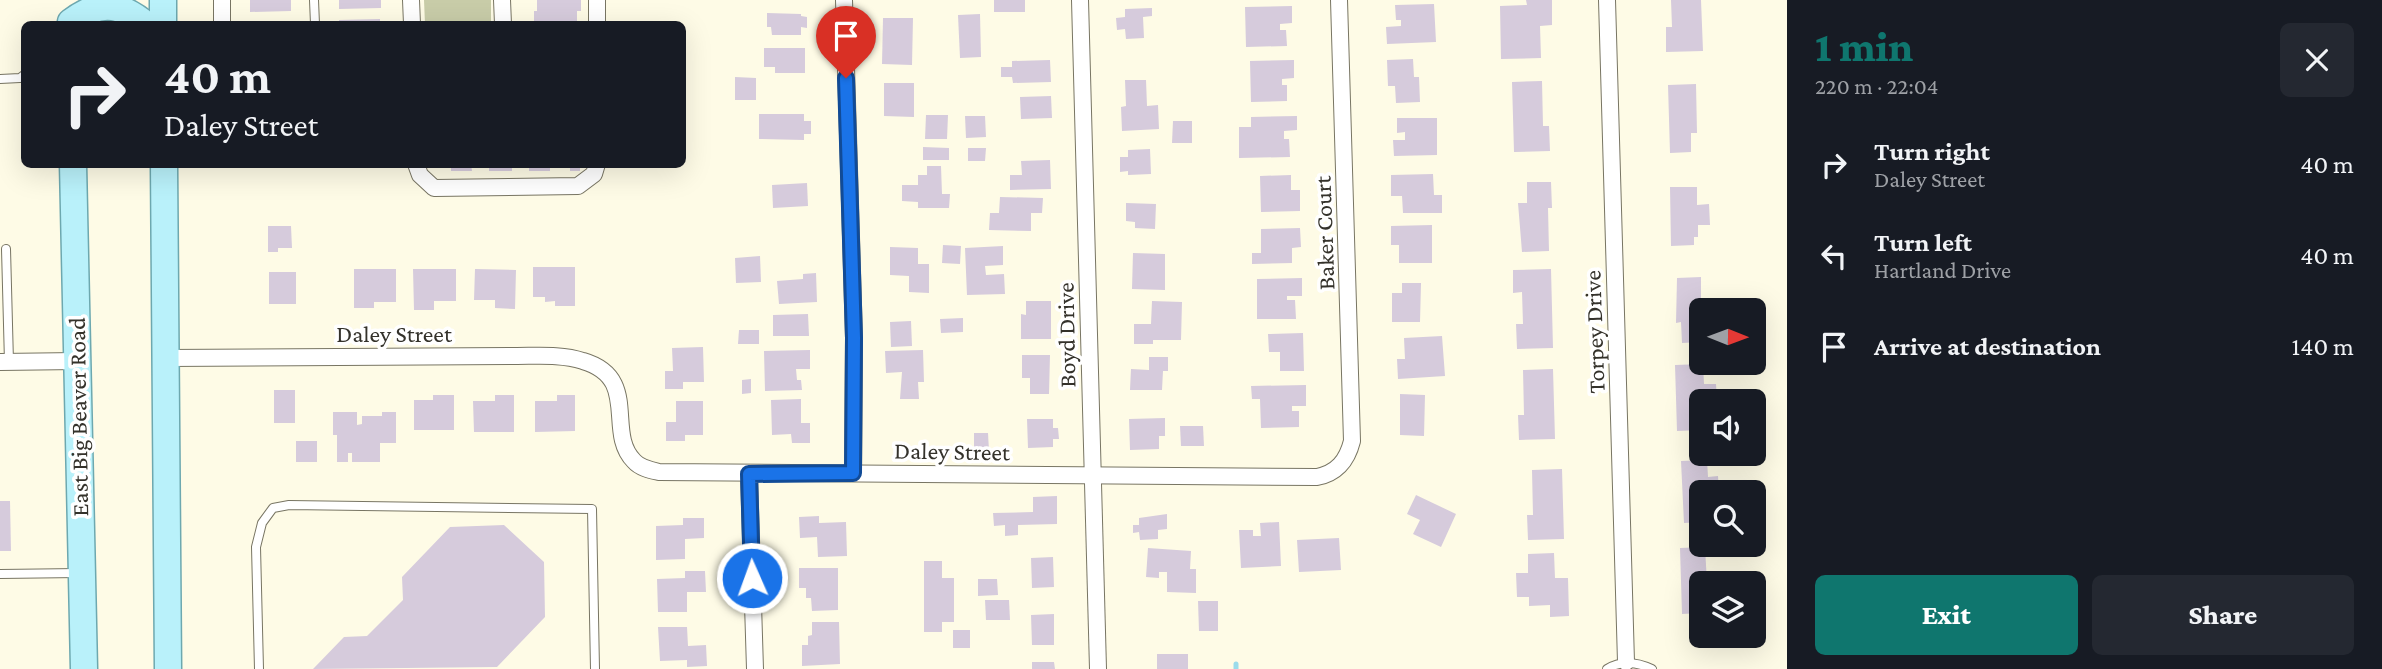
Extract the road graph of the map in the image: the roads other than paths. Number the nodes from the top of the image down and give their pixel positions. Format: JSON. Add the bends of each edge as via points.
{"nodes":[{"id":1,"x":163,"y":0,"type":"edge"},
{"id":2,"x":222,"y":0,"type":"edge"},
{"id":3,"x":314,"y":0,"type":"edge"},
{"id":4,"x":411,"y":0,"type":"edge"},
{"id":5,"x":502,"y":0,"type":"edge"},
{"id":6,"x":597,"y":0,"type":"edge"},
{"id":7,"x":844,"y":0,"type":"edge"},
{"id":8,"x":1080,"y":0,"type":"edge"},
{"id":9,"x":1339,"y":0,"type":"edge"},
{"id":10,"x":1607,"y":0,"type":"edge"},
{"id":11,"x":70,"y":15,"type":"edge"},
{"id":12,"x":141,"y":21,"type":"edge"},
{"id":13,"x":163,"y":21,"type":"edge"},
{"id":14,"x":222,"y":21,"type":"edge"},
{"id":15,"x":315,"y":21,"type":"edge"},
{"id":16,"x":412,"y":21,"type":"edge"},
{"id":17,"x":503,"y":21,"type":"edge"},
{"id":18,"x":597,"y":21,"type":"edge"},
{"id":19,"x":21,"y":77,"type":"edge"},
{"id":20,"x":0,"y":79,"type":"edge"},
{"id":21,"x":73,"y":168,"type":"edge"},
{"id":22,"x":164,"y":168,"type":"edge"},
{"id":23,"x":417,"y":168,"type":"edge"},
{"id":24,"x":596,"y":168,"type":"edge"},
{"id":25,"x":6,"y":249,"type":"dead end"},
{"id":26,"x":166,"y":358,"type":"junction"},
{"id":27,"x":77,"y":361,"type":"junction"},
{"id":28,"x":5,"y":362,"type":"edge"},
{"id":29,"x":1343,"y":462,"type":"joint"},
{"id":30,"x":853,"y":473,"type":"junction"},
{"id":31,"x":749,"y":474,"type":"junction"},
{"id":32,"x":1092,"y":475,"type":"junction"},
{"id":33,"x":82,"y":573,"type":"junction"},
{"id":34,"x":0,"y":575,"type":"edge"},
{"id":35,"x":1626,"y":662,"type":"junction"},
{"id":36,"x":83,"y":669,"type":"edge"},
{"id":37,"x":168,"y":669,"type":"edge"},
{"id":38,"x":259,"y":669,"type":"edge"},
{"id":39,"x":595,"y":669,"type":"edge"},
{"id":40,"x":755,"y":669,"type":"edge"},
{"id":41,"x":1098,"y":669,"type":"edge"},
{"id":42,"x":1606,"y":669,"type":"edge"},
{"id":43,"x":1652,"y":669,"type":"edge"}],
"edges":[{"from":1,"to":13,"type":"main road"},
{"from":2,"to":14,"type":"street"},
{"from":3,"to":15,"type":"lane"},
{"from":4,"to":16,"type":"street"},
{"from":5,"to":17,"type":"street"},
{"from":6,"to":18,"type":"street"},
{"from":7,"to":30,"type":"street","via":[[854,338]]},
{"from":8,"to":32,"type":"street","name":"Boyd Drive"},
{"from":9,"to":29,"type":"street","name":"Baker Court","via":[[1353,423],[1352,441]]},
{"from":10,"to":35,"type":"street","name":"Torpey Drive"},
{"from":11,"to":12,"type":"main road","via":[[105,6]]},
{"from":19,"to":20,"type":"lane"},
{"from":21,"to":27,"type":"main road","name":"East Big Beaver Road"},
{"from":22,"to":26,"type":"main road"},
{"from":23,"to":24,"type":"street","via":[[434,188],[578,186]]},
{"from":25,"to":28,"type":"lane"},
{"from":26,"to":31,"type":"street","name":"Daley Street","via":[[565,357],[584,361],[608,377],[618,391],[623,438],[634,462],[659,472]]},
{"from":26,"to":37,"type":"main road"},
{"from":27,"to":28,"type":"street"},
{"from":27,"to":33,"type":"main road","name":"East Big Beaver Road"},
{"from":29,"to":32,"type":"street","name":"Daley Street","via":[[1328,475],[1317,477]]},
{"from":30,"to":31,"type":"street","name":"Daley Street"},
{"from":30,"to":32,"type":"street","name":"Daley Street"},
{"from":31,"to":40,"type":"street"},
{"from":32,"to":41,"type":"street","name":"Boyd Drive"},
{"from":33,"to":34,"type":"lane"},
{"from":33,"to":36,"type":"main road","name":"East Big Beaver Road"},
{"from":35,"to":42,"type":"lane"},
{"from":35,"to":43,"type":"lane"},
{"from":38,"to":39,"type":"lane","via":[[256,547],[262,523],[273,508],[301,505],[592,509]]}]}
